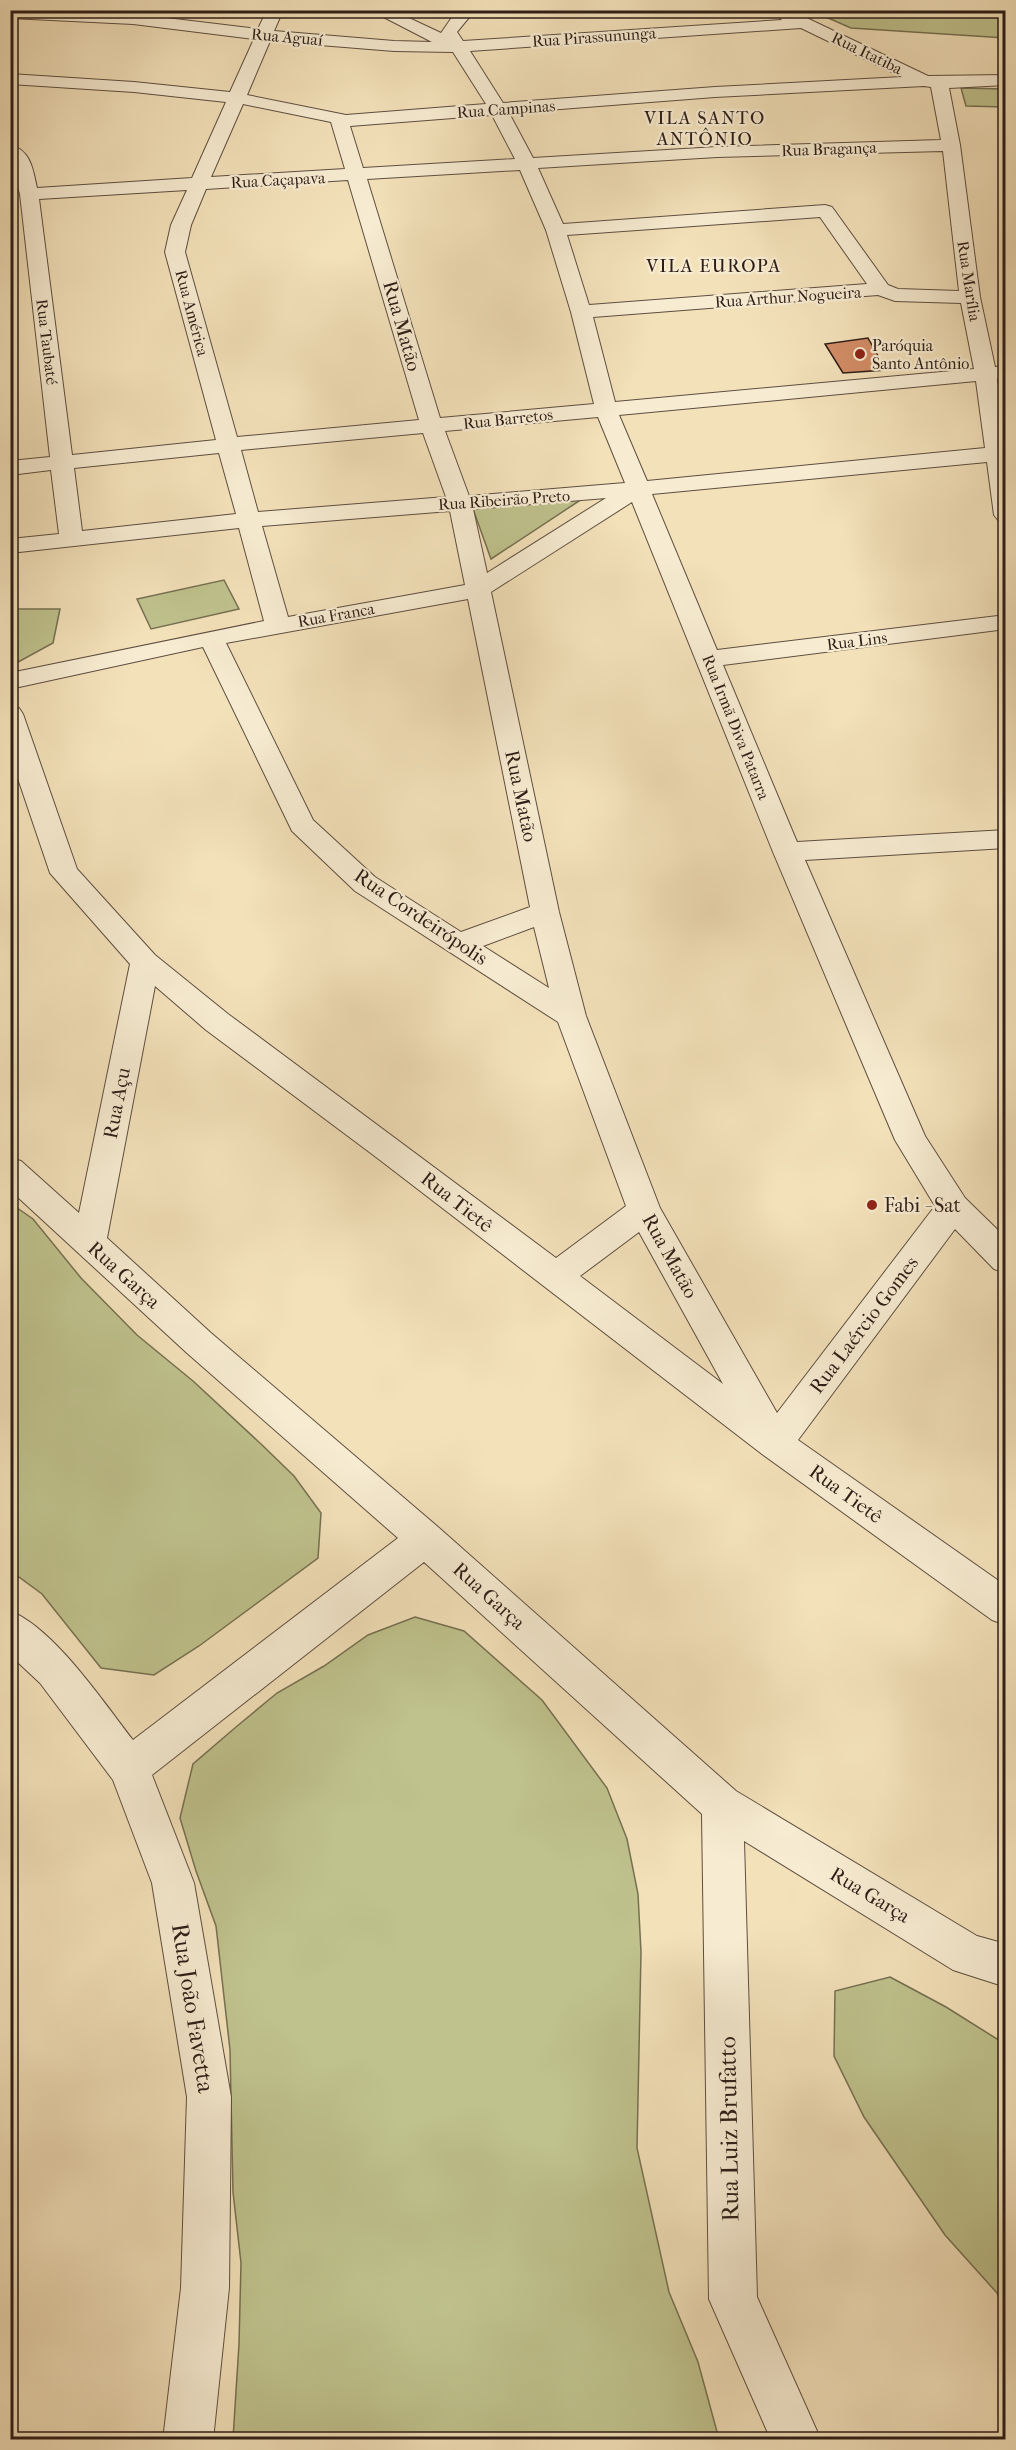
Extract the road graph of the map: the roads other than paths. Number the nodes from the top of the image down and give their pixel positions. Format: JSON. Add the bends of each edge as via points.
{"nodes":[{"id":1,"x":275,"y":10,"type":"edge"},
{"id":2,"x":378,"y":10,"type":"edge"},
{"id":3,"x":467,"y":10,"type":"edge"},
{"id":4,"x":777,"y":10,"type":"edge"},
{"id":5,"x":10,"y":13,"type":"edge"},
{"id":6,"x":135,"y":15,"type":"edge"},
{"id":7,"x":804,"y":23,"type":"junction"},
{"id":8,"x":264,"y":35,"type":"junction"},
{"id":9,"x":457,"y":47,"type":"junction"},
{"id":10,"x":10,"y":79,"type":"edge"},
{"id":11,"x":1005,"y":80,"type":"edge"},
{"id":12,"x":932,"y":82,"type":"junction"},
{"id":13,"x":237,"y":98,"type":"junction"},
{"id":14,"x":498,"y":110,"type":"junction"},
{"id":15,"x":340,"y":121,"type":"junction"},
{"id":16,"x":951,"y":145,"type":"junction"},
{"id":17,"x":10,"y":150,"type":"edge"},
{"id":18,"x":527,"y":164,"type":"junction"},
{"id":19,"x":358,"y":175,"type":"junction"},
{"id":20,"x":201,"y":185,"type":"junction"},
{"id":21,"x":29,"y":194,"type":"junction"},
{"id":22,"x":556,"y":230,"type":"junction"},
{"id":23,"x":881,"y":290,"type":"junction"},
{"id":24,"x":970,"y":297,"type":"junction"},
{"id":25,"x":581,"y":312,"type":"junction"},
{"id":26,"x":996,"y":373,"type":"edge"},
{"id":27,"x":606,"y":410,"type":"junction"},
{"id":28,"x":432,"y":427,"type":"junction"},
{"id":29,"x":228,"y":445,"type":"junction"},
{"id":30,"x":998,"y":454,"type":"junction"},
{"id":31,"x":62,"y":463,"type":"junction"},
{"id":32,"x":10,"y":468,"type":"edge"},
{"id":33,"x":638,"y":489,"type":"junction"},
{"id":34,"x":460,"y":503,"type":"junction"},
{"id":35,"x":1005,"y":515,"type":"edge"},
{"id":36,"x":248,"y":520,"type":"junction"},
{"id":37,"x":70,"y":539,"type":"junction"},
{"id":38,"x":10,"y":546,"type":"edge"},
{"id":39,"x":477,"y":590,"type":"junction"},
{"id":40,"x":1005,"y":622,"type":"edge"},
{"id":41,"x":278,"y":626,"type":"junction"},
{"id":42,"x":211,"y":638,"type":"junction"},
{"id":43,"x":708,"y":659,"type":"junction"},
{"id":44,"x":10,"y":681,"type":"edge"},
{"id":45,"x":10,"y":714,"type":"edge"},
{"id":46,"x":1005,"y":839,"type":"edge"},
{"id":47,"x":787,"y":852,"type":"junction"},
{"id":48,"x":545,"y":912,"type":"junction"},
{"id":49,"x":458,"y":944,"type":"junction"},
{"id":50,"x":145,"y":962,"type":"junction"},
{"id":51,"x":571,"y":1016,"type":"junction"},
{"id":52,"x":10,"y":1170,"type":"edge"},
{"id":53,"x":953,"y":1207,"type":"junction"},
{"id":54,"x":644,"y":1210,"type":"junction"},
{"id":55,"x":88,"y":1244,"type":"junction"},
{"id":56,"x":1005,"y":1260,"type":"edge"},
{"id":57,"x":555,"y":1277,"type":"junction"},
{"id":58,"x":775,"y":1443,"type":"junction"},
{"id":59,"x":425,"y":1539,"type":"junction"},
{"id":60,"x":1005,"y":1608,"type":"edge"},
{"id":61,"x":10,"y":1629,"type":"edge"},
{"id":62,"x":129,"y":1768,"type":"junction"},
{"id":63,"x":722,"y":1805,"type":"junction"},
{"id":64,"x":1005,"y":1966,"type":"edge"},
{"id":65,"x":188,"y":2439,"type":"edge"},
{"id":66,"x":796,"y":2439,"type":"edge"}],
"edges":[{"from":1,"to":8,"type":"street","name":"Rua América"},
{"from":2,"to":9,"type":"street"},
{"from":3,"to":9,"type":"street","via":[[449,32]]},
{"from":4,"to":7,"type":"street","name":"Rua Itatiba"},
{"from":5,"to":6,"type":"street","name":"Rua Aguaí"},
{"from":6,"to":8,"type":"street","name":"Rua Aguaí"},
{"from":7,"to":9,"type":"street","name":"Rua Pirassununga"},
{"from":7,"to":12,"type":"street","name":"Rua Itatiba"},
{"from":8,"to":9,"type":"street","name":"Rua Aguaí"},
{"from":8,"to":13,"type":"street","name":"Rua América"},
{"from":9,"to":14,"type":"street"},
{"from":10,"to":13,"type":"street","name":"Rua Campinas"},
{"from":11,"to":12,"type":"street","name":"Rua Campinas"},
{"from":12,"to":14,"type":"street","name":"Rua Campinas","via":[[715,92]]},
{"from":12,"to":16,"type":"street","name":"Rua Marília"},
{"from":13,"to":15,"type":"street","name":"Rua Campinas"},
{"from":13,"to":20,"type":"street","name":"Rua América"},
{"from":14,"to":15,"type":"street","name":"Rua Campinas"},
{"from":14,"to":18,"type":"street"},
{"from":15,"to":19,"type":"street","name":"Rua Matão"},
{"from":16,"to":18,"type":"street","name":"Rua Bragança","via":[[717,152]]},
{"from":16,"to":24,"type":"street","name":"Rua Marília"},
{"from":17,"to":21,"type":"street","name":"Rua Taubaté","via":[[21,159]]},
{"from":18,"to":19,"type":"street","name":"Rua Caçapava"},
{"from":18,"to":22,"type":"street","name":"Rua Irmã Diva Patarra"},
{"from":19,"to":20,"type":"street","name":"Rua Caçapava"},
{"from":19,"to":28,"type":"street","name":"Rua Matão"},
{"from":20,"to":21,"type":"street","name":"Rua Caçapava"},
{"from":20,"to":29,"type":"street","name":"Rua América","via":[[181,225],[175,252]]},
{"from":21,"to":31,"type":"street","name":"Rua Taubaté","via":[[29,267]]},
{"from":22,"to":23,"type":"street","name":"Rua Arthur Nogueira","via":[[825,212]]},
{"from":22,"to":25,"type":"street","name":"Rua Irmã Diva Patarra"},
{"from":23,"to":24,"type":"street","via":[[895,295]]},
{"from":23,"to":25,"type":"street","name":"Rua Arthur Nogueira"},
{"from":24,"to":26,"type":"street","name":"Rua Marília"},
{"from":25,"to":27,"type":"street","name":"Rua Irmã Diva Patarra"},
{"from":26,"to":27,"type":"street","name":"Rua Barretos"},
{"from":26,"to":30,"type":"street","name":"Rua Marília"},
{"from":27,"to":28,"type":"street","name":"Rua Barretos"},
{"from":27,"to":33,"type":"street","name":"Rua Irmã Diva Patarra"},
{"from":28,"to":29,"type":"street","name":"Rua Barretos"},
{"from":28,"to":34,"type":"street","name":"Rua Matão"},
{"from":29,"to":31,"type":"street","name":"Rua Barretos"},
{"from":29,"to":36,"type":"street","name":"Rua América"},
{"from":30,"to":33,"type":"street","name":"Rua Ribeirão Preto"},
{"from":30,"to":35,"type":"street","name":"Rua Marília"},
{"from":31,"to":32,"type":"street","name":"Rua Barretos"},
{"from":31,"to":37,"type":"street","name":"Rua Taubaté"},
{"from":33,"to":34,"type":"street","name":"Rua Ribeirão Preto"},
{"from":33,"to":39,"type":"street","name":"Rua Franca"},
{"from":33,"to":43,"type":"street","name":"Rua Irmã Diva Patarra"},
{"from":34,"to":36,"type":"street","name":"Rua Ribeirão Preto"},
{"from":34,"to":39,"type":"street","name":"Rua Matão"},
{"from":36,"to":37,"type":"street","name":"Rua Ribeirão Preto"},
{"from":36,"to":41,"type":"street","name":"Rua América"},
{"from":37,"to":38,"type":"street","name":"Rua Ribeirão Preto"},
{"from":39,"to":41,"type":"street","name":"Rua Franca"},
{"from":39,"to":48,"type":"street","name":"Rua Matão"},
{"from":40,"to":43,"type":"street","name":"Rua Lins"},
{"from":41,"to":42,"type":"street","name":"Rua Franca"},
{"from":42,"to":44,"type":"street","name":"Rua Franca"},
{"from":42,"to":49,"type":"street","name":"Rua Cordeirópolis","via":[[302,825],[365,884]]},
{"from":43,"to":47,"type":"street","name":"Rua Irmã Diva Patarra"},
{"from":45,"to":50,"type":"street","name":"Rua Tietê","via":[[64,873]]},
{"from":46,"to":47,"type":"street"},
{"from":47,"to":53,"type":"street","name":"Rua Irmã Diva Patarra","via":[[911,1140]]},
{"from":48,"to":49,"type":"street"},
{"from":48,"to":51,"type":"street","name":"Rua Matão"},
{"from":49,"to":51,"type":"street","name":"Rua Cordeirópolis"},
{"from":50,"to":55,"type":"street","name":"Rua Açu"},
{"from":50,"to":57,"type":"street","name":"Rua Tietê","via":[[217,1022]]},
{"from":51,"to":54,"type":"street","name":"Rua Matão"},
{"from":52,"to":55,"type":"street","name":"Rua Garça"},
{"from":53,"to":56,"type":"street","name":"Rua Irmã Diva Patarra"},
{"from":53,"to":58,"type":"street","name":"Rua Laércio Gomes"},
{"from":54,"to":57,"type":"street"},
{"from":54,"to":58,"type":"street","name":"Rua Matão"},
{"from":55,"to":59,"type":"street","name":"Rua Garça"},
{"from":57,"to":58,"type":"street","name":"Rua Tietê"},
{"from":58,"to":60,"type":"street","name":"Rua Tietê"},
{"from":59,"to":62,"type":"street"},
{"from":59,"to":63,"type":"street","name":"Rua Garça"},
{"from":61,"to":62,"type":"street","name":"Rua João Favetta","via":[[54,1670]]},
{"from":62,"to":65,"type":"street","name":"Rua João Favetta","via":[[173,1883],[209,2097],[205,2288]]},
{"from":63,"to":64,"type":"street","name":"Rua Garça","via":[[968,1955]]},
{"from":63,"to":66,"type":"street","name":"Rua Luiz Brufatto","via":[[733,2300]]}]}
